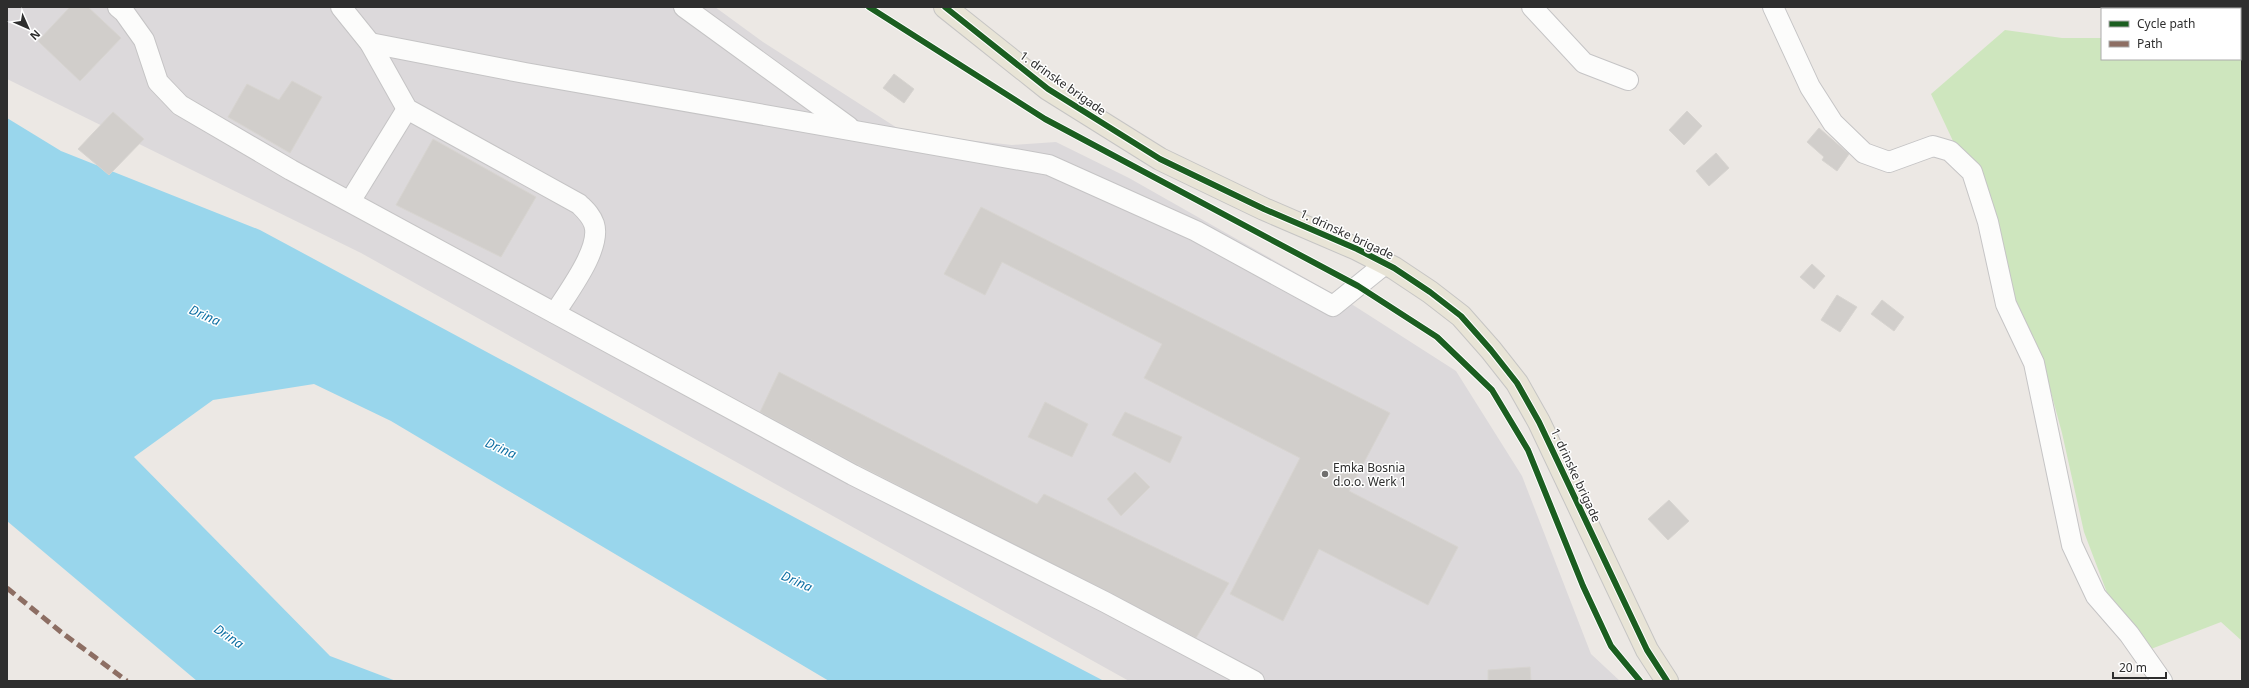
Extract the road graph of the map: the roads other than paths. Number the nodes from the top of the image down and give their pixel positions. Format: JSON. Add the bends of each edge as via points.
{"nodes":[{"id":1,"x":118,"y":7,"type":"edge"},
{"id":2,"x":341,"y":7,"type":"edge"},
{"id":3,"x":684,"y":7,"type":"edge"},
{"id":4,"x":945,"y":7,"type":"edge"},
{"id":5,"x":1532,"y":7,"type":"edge"},
{"id":6,"x":1773,"y":7,"type":"edge"},
{"id":7,"x":370,"y":43,"type":"junction"},
{"id":8,"x":1628,"y":80,"type":"dead end"},
{"id":9,"x":407,"y":110,"type":"junction"},
{"id":10,"x":854,"y":130,"type":"junction"},
{"id":11,"x":351,"y":200,"type":"junction"},
{"id":12,"x":1385,"y":264,"type":"junction"},
{"id":13,"x":555,"y":313,"type":"junction"},
{"id":14,"x":1254,"y":681,"type":"edge"},
{"id":15,"x":1667,"y":681,"type":"edge"},
{"id":16,"x":2162,"y":681,"type":"edge"}],
"edges":[{"from":1,"to":11,"type":"street","via":[[144,40],[158,82],[180,105],[292,170]]},
{"from":2,"to":7,"type":"street"},
{"from":3,"to":10,"type":"street"},
{"from":4,"to":12,"type":"main road","name":"1. drinske brigade","via":[[1048,89],[1160,159]]},
{"from":5,"to":8,"type":"street","via":[[1584,63]]},
{"from":6,"to":16,"type":"street","via":[[1810,87],[1833,123],[1864,153],[1889,162],[1933,146],[1950,151],[1972,172],[1988,222],[2006,304],[2034,362],[2072,545],[2096,596]]},
{"from":7,"to":9,"type":"street"},
{"from":7,"to":10,"type":"street","via":[[524,73]]},
{"from":9,"to":11,"type":"street"},
{"from":9,"to":13,"type":"street","via":[[579,204],[589,214],[595,236],[591,253]]},
{"from":10,"to":12,"type":"street","via":[[1049,165],[1196,231],[1333,306]]},
{"from":11,"to":13,"type":"street"},
{"from":12,"to":15,"type":"main road","name":"1. drinske brigade","via":[[1430,292],[1461,316],[1517,384],[1539,422],[1647,650]]},
{"from":13,"to":14,"type":"street","via":[[853,475],[1098,598]]}]}
